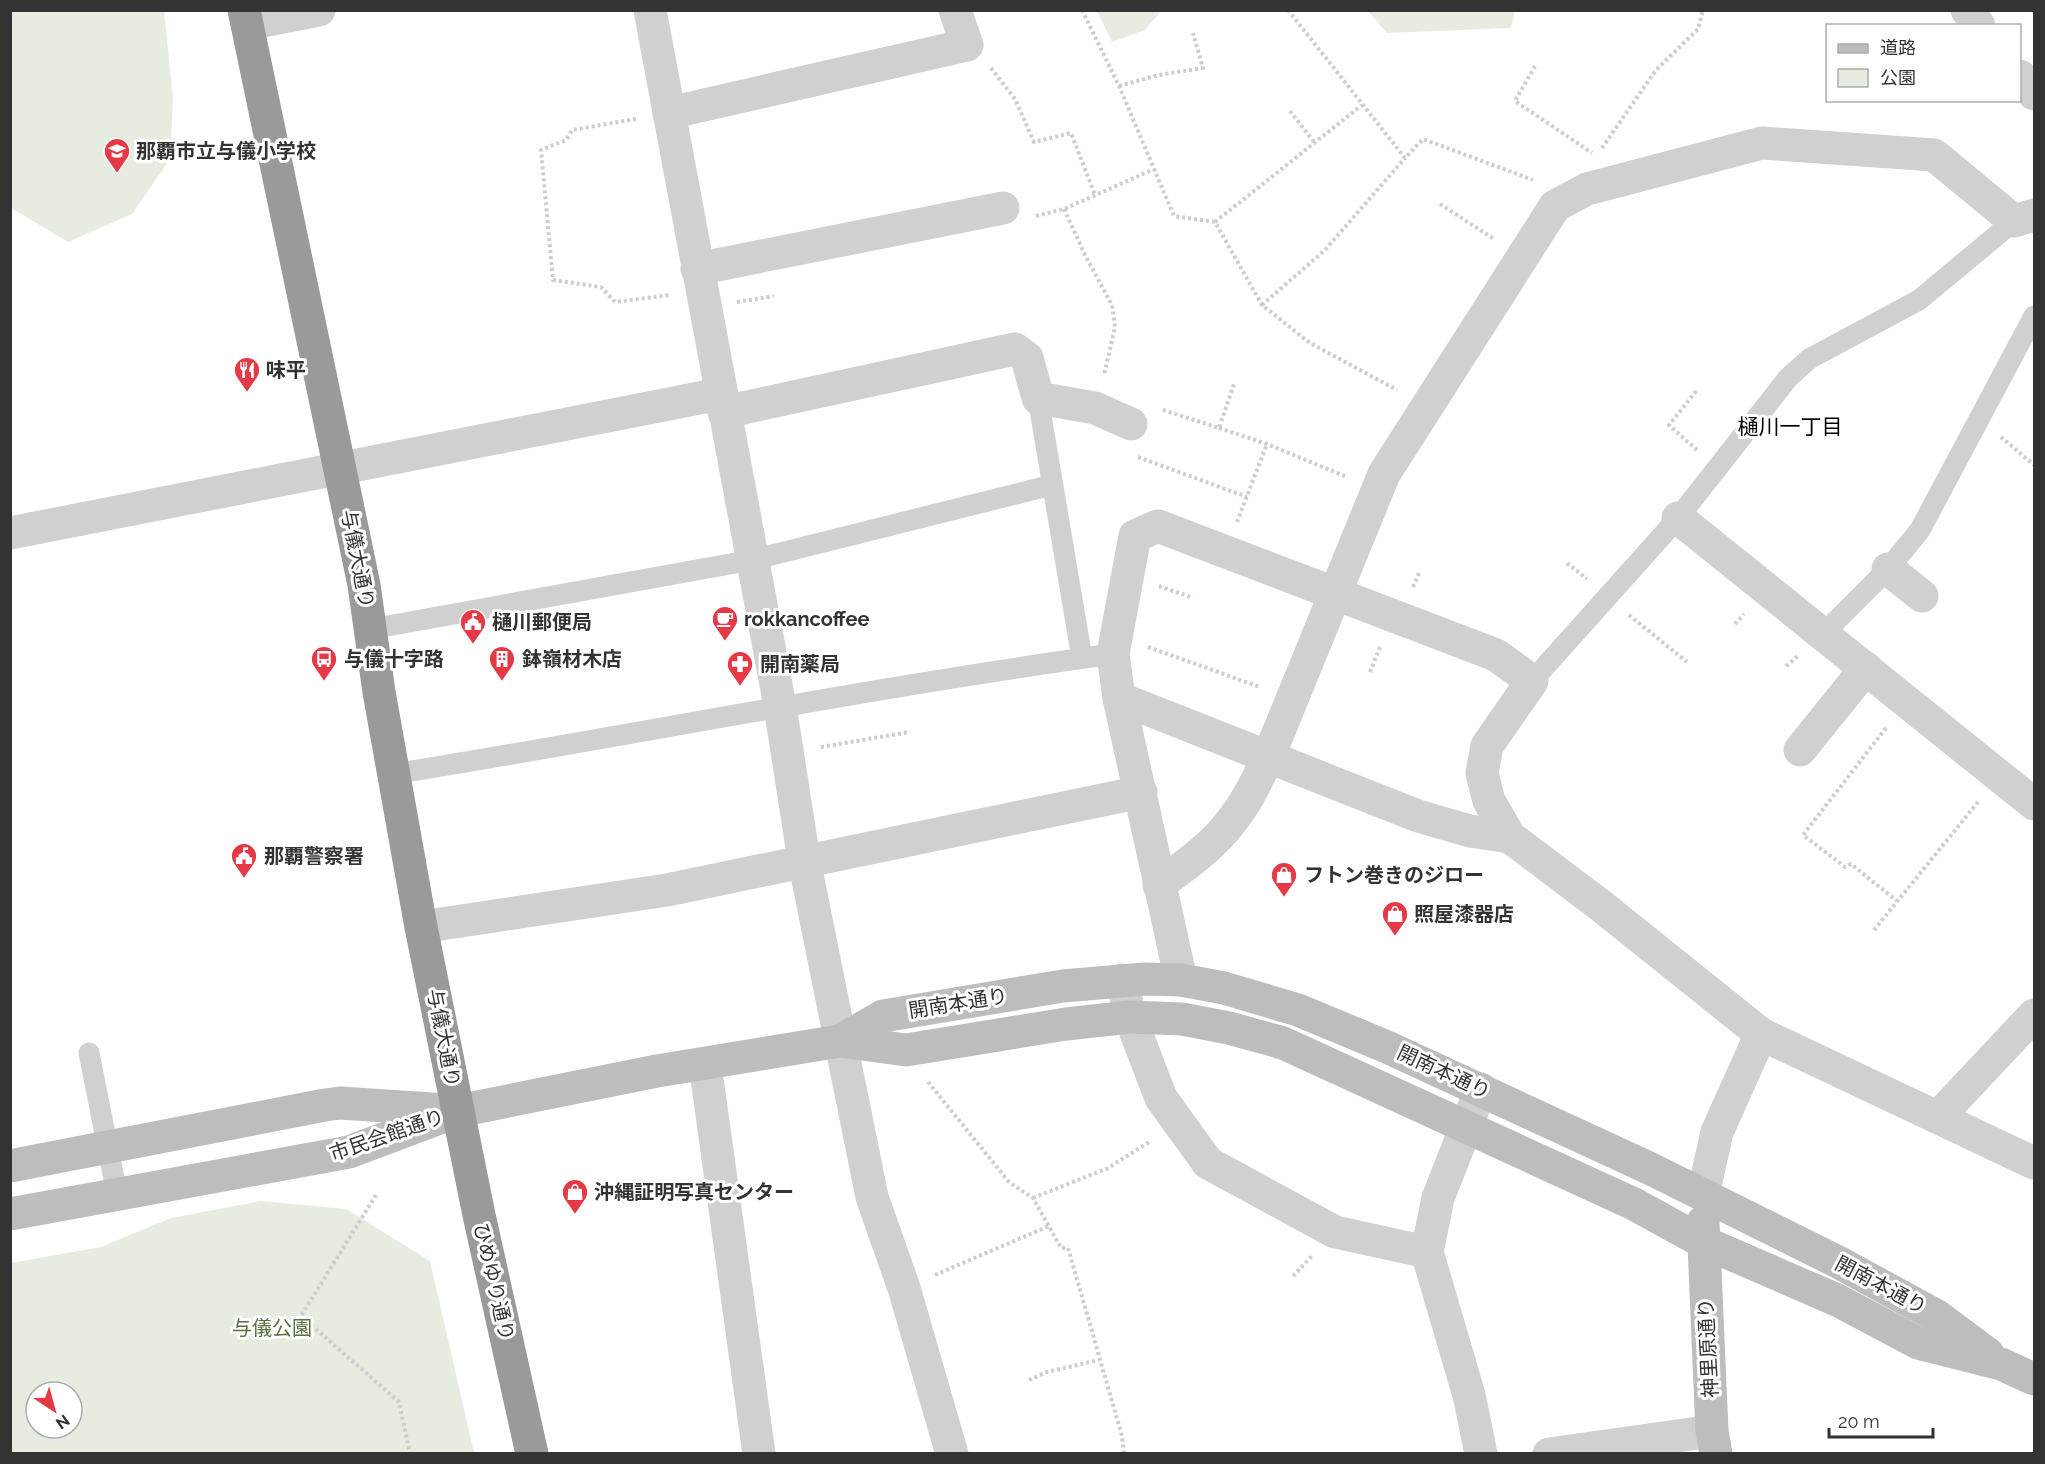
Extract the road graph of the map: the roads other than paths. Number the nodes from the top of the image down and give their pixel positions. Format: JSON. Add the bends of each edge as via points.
{"nodes":[{"id":1,"x":319,"y":10,"type":"edge"},
{"id":2,"x":650,"y":10,"type":"edge"},
{"id":3,"x":955,"y":10,"type":"edge"},
{"id":4,"x":1967,"y":10,"type":"edge"},
{"id":5,"x":246,"y":17,"type":"edge"},
{"id":6,"x":1978,"y":24,"type":"edge"},
{"id":7,"x":2021,"y":78,"type":"edge"},
{"id":8,"x":2034,"y":94,"type":"edge"},
{"id":9,"x":669,"y":113,"type":"junction"},
{"id":10,"x":1003,"y":208,"type":"road end"},
{"id":11,"x":2024,"y":218,"type":"edge"},
{"id":12,"x":699,"y":280,"type":"junction"},
{"id":13,"x":2034,"y":316,"type":"edge"},
{"id":14,"x":1038,"y":398,"type":"junction"},
{"id":15,"x":722,"y":403,"type":"junction"},
{"id":16,"x":1131,"y":424,"type":"road end"},
{"id":17,"x":340,"y":467,"type":"junction"},
{"id":18,"x":1052,"y":485,"type":"junction"},
{"id":19,"x":1678,"y":518,"type":"junction"},
{"id":20,"x":10,"y":533,"type":"edge"},
{"id":21,"x":752,"y":560,"type":"junction"},
{"id":22,"x":1887,"y":569,"type":"junction"},
{"id":23,"x":1333,"y":593,"type":"junction"},
{"id":24,"x":1922,"y":596,"type":"dead end"},
{"id":25,"x":371,"y":629,"type":"junction"},
{"id":26,"x":1823,"y":634,"type":"junction"},
{"id":27,"x":1104,"y":649,"type":"junction"},
{"id":28,"x":1866,"y":668,"type":"junction"},
{"id":29,"x":1532,"y":681,"type":"junction"},
{"id":30,"x":1119,"y":698,"type":"junction"},
{"id":31,"x":780,"y":706,"type":"junction"},
{"id":32,"x":1800,"y":750,"type":"dead end"},
{"id":33,"x":1268,"y":758,"type":"junction"},
{"id":34,"x":394,"y":774,"type":"junction"},
{"id":35,"x":1141,"y":792,"type":"junction"},
{"id":36,"x":2034,"y":804,"type":"edge"},
{"id":37,"x":1509,"y":837,"type":"junction"},
{"id":38,"x":804,"y":860,"type":"junction"},
{"id":39,"x":1159,"y":885,"type":"junction"},
{"id":40,"x":422,"y":927,"type":"junction"},
{"id":41,"x":1122,"y":980,"type":"junction"},
{"id":42,"x":1181,"y":980,"type":"junction"},
{"id":43,"x":2034,"y":1015,"type":"edge"},
{"id":44,"x":1130,"y":1017,"type":"junction"},
{"id":45,"x":1761,"y":1034,"type":"junction"},
{"id":46,"x":840,"y":1041,"type":"junction"},
{"id":47,"x":89,"y":1053,"type":"dead end"},
{"id":48,"x":705,"y":1064,"type":"junction"},
{"id":49,"x":1481,"y":1089,"type":"junction"},
{"id":50,"x":458,"y":1111,"type":"junction"},
{"id":51,"x":1938,"y":1117,"type":"junction"},
{"id":52,"x":1466,"y":1125,"type":"junction"},
{"id":53,"x":109,"y":1146,"type":"junction"},
{"id":54,"x":2034,"y":1163,"type":"edge"},
{"id":55,"x":10,"y":1166,"type":"edge"},
{"id":56,"x":117,"y":1194,"type":"junction"},
{"id":57,"x":1703,"y":1195,"type":"junction"},
{"id":58,"x":10,"y":1214,"type":"edge"},
{"id":59,"x":1703,"y":1242,"type":"junction"},
{"id":60,"x":1427,"y":1252,"type":"junction"},
{"id":61,"x":2001,"y":1364,"type":"junction"},
{"id":62,"x":2034,"y":1380,"type":"edge"},
{"id":63,"x":1714,"y":1442,"type":"edge"},
{"id":64,"x":532,"y":1454,"type":"edge"},
{"id":65,"x":759,"y":1454,"type":"edge"},
{"id":66,"x":952,"y":1454,"type":"edge"},
{"id":67,"x":1481,"y":1454,"type":"edge"},
{"id":68,"x":1549,"y":1454,"type":"edge"}],
"edges":[{"from":1,"to":5,"type":"street"},
{"from":2,"to":9,"type":"street"},
{"from":3,"to":9,"type":"street","via":[[967,45]]},
{"from":4,"to":6,"type":"street"},
{"from":5,"to":17,"type":"highway","name":"与儀大通り"},
{"from":7,"to":8,"type":"street"},
{"from":9,"to":12,"type":"street"},
{"from":10,"to":12,"type":"street"},
{"from":11,"to":19,"type":"lane","via":[[1919,300],[1809,359],[1788,378]]},
{"from":11,"to":23,"type":"street","via":[[1934,155],[1762,143],[1587,189],[1555,206],[1384,474]]},
{"from":12,"to":15,"type":"street"},
{"from":13,"to":22,"type":"lane","via":[[1920,530]]},
{"from":14,"to":15,"type":"street","via":[[1027,358],[1015,349]]},
{"from":14,"to":16,"type":"street","via":[[1095,408]]},
{"from":14,"to":18,"type":"lane"},
{"from":15,"to":17,"type":"street"},
{"from":15,"to":21,"type":"street"},
{"from":17,"to":20,"type":"street"},
{"from":17,"to":25,"type":"highway","name":"与儀大通り"},
{"from":18,"to":21,"type":"lane"},
{"from":18,"to":27,"type":"lane"},
{"from":19,"to":26,"type":"street"},
{"from":19,"to":29,"type":"lane"},
{"from":21,"to":25,"type":"lane"},
{"from":21,"to":31,"type":"street"},
{"from":22,"to":24,"type":"street"},
{"from":22,"to":26,"type":"lane"},
{"from":23,"to":27,"type":"street","via":[[1158,526],[1135,536]]},
{"from":23,"to":29,"type":"street","via":[[1496,655]]},
{"from":23,"to":33,"type":"street"},
{"from":25,"to":34,"type":"highway","name":"与儀大通り"},
{"from":26,"to":28,"type":"street"},
{"from":27,"to":30,"type":"street"},
{"from":27,"to":31,"type":"lane"},
{"from":28,"to":32,"type":"street"},
{"from":28,"to":36,"type":"street"},
{"from":29,"to":37,"type":"street","via":[[1487,746],[1482,773],[1489,801]]},
{"from":30,"to":33,"type":"street"},
{"from":30,"to":35,"type":"street"},
{"from":31,"to":34,"type":"lane","via":[[633,735]]},
{"from":31,"to":38,"type":"street"},
{"from":33,"to":37,"type":"street","via":[[1418,816]]},
{"from":33,"to":39,"type":"street","via":[[1231,823]]},
{"from":34,"to":40,"type":"highway","name":"与儀大通り"},
{"from":35,"to":38,"type":"street"},
{"from":35,"to":39,"type":"street"},
{"from":37,"to":45,"type":"street"},
{"from":38,"to":40,"type":"street","via":[[667,890]]},
{"from":38,"to":46,"type":"street"},
{"from":39,"to":42,"type":"street"},
{"from":40,"to":50,"type":"highway","name":"与儀大通り"},
{"from":41,"to":42,"type":"main road","name":"開南本通り"},
{"from":41,"to":44,"type":"street"},
{"from":41,"to":46,"type":"main road","name":"開南本通り","via":[[883,1016]]},
{"from":42,"to":49,"type":"main road","name":"開南本通り","via":[[1298,1010]]},
{"from":43,"to":51,"type":"street"},
{"from":44,"to":46,"type":"main road","name":"開南本通り","via":[[906,1050]]},
{"from":44,"to":52,"type":"main road","name":"開南本通り","via":[[1182,1019],[1283,1043]]},
{"from":44,"to":60,"type":"street","via":[[1161,1098],[1208,1163],[1335,1232]]},
{"from":45,"to":51,"type":"street"},
{"from":45,"to":57,"type":"street","via":[[1717,1132]]},
{"from":46,"to":48,"type":"main road","name":"開南本通り"},
{"from":46,"to":66,"type":"street","via":[[872,1197],[904,1288]]},
{"from":47,"to":53,"type":"lane"},
{"from":48,"to":50,"type":"main road","name":"開南本通り"},
{"from":48,"to":65,"type":"street"},
{"from":49,"to":52,"type":"street"},
{"from":49,"to":57,"type":"main road","name":"開南本通り"},
{"from":50,"to":53,"type":"main road","name":"市民会館通り","via":[[340,1103]]},
{"from":50,"to":56,"type":"main road","name":"市民会館通り","via":[[349,1152]]},
{"from":50,"to":64,"type":"highway","name":"ひめゆり通り"},
{"from":51,"to":54,"type":"street"},
{"from":52,"to":59,"type":"main road","name":"開南本通り","via":[[1634,1204]]},
{"from":52,"to":60,"type":"street","via":[[1438,1198]]},
{"from":53,"to":55,"type":"main road","name":"市民会館通り"},
{"from":53,"to":56,"type":"lane"},
{"from":56,"to":58,"type":"main road","name":"市民会館通り"},
{"from":57,"to":59,"type":"main road","name":"神里原通り"},
{"from":57,"to":61,"type":"main road","name":"開南本通り","via":[[1937,1316]]},
{"from":59,"to":61,"type":"main road","name":"開南本通り","via":[[1837,1300],[1918,1343]]},
{"from":59,"to":63,"type":"main road","name":"神里原通り"},
{"from":60,"to":67,"type":"street","via":[[1469,1395]]},
{"from":61,"to":62,"type":"main road","name":"開南本通り"},
{"from":63,"to":68,"type":"street"}]}
